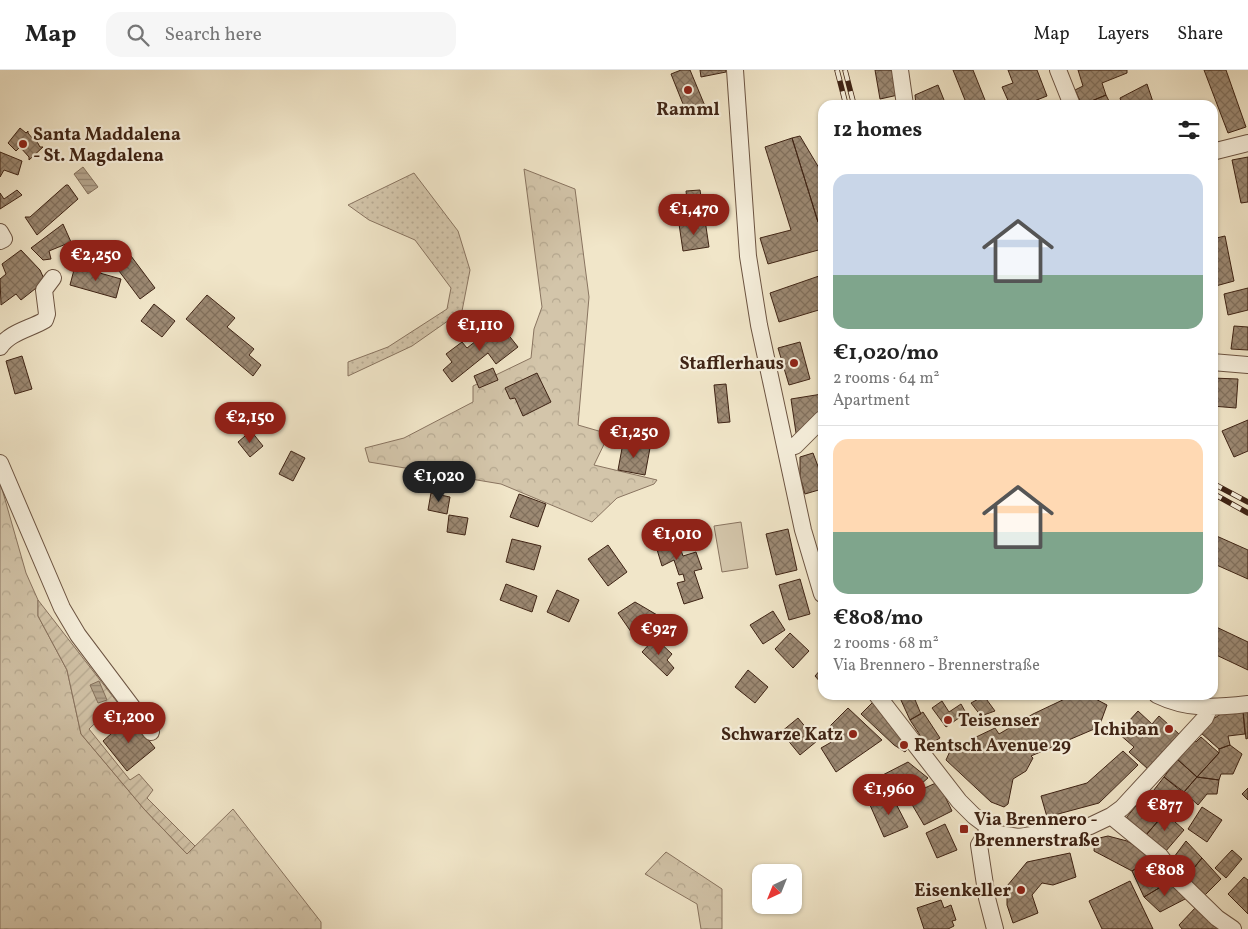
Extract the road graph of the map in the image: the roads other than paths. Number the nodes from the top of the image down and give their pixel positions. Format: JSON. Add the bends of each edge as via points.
{"nodes":[{"id":1,"x":735,"y":70,"type":"edge"},
{"id":2,"x":900,"y":70,"type":"edge"},
{"id":3,"x":1058,"y":70,"type":"edge"},
{"id":4,"x":904,"y":100,"type":"edge"},
{"id":5,"x":1070,"y":100,"type":"edge"},
{"id":6,"x":1248,"y":143,"type":"edge"},
{"id":7,"x":1218,"y":150,"type":"edge"},
{"id":8,"x":0,"y":232,"type":"edge"},
{"id":9,"x":0,"y":241,"type":"edge"},
{"id":10,"x":53,"y":278,"type":"dead end"},
{"id":11,"x":0,"y":347,"type":"edge"},
{"id":12,"x":1218,"y":362,"type":"edge"},
{"id":13,"x":1248,"y":365,"type":"edge"},
{"id":14,"x":818,"y":423,"type":"edge"},
{"id":15,"x":786,"y":448,"type":"junction"},
{"id":16,"x":0,"y":463,"type":"edge"},
{"id":17,"x":818,"y":581,"type":"edge"},
{"id":18,"x":881,"y":700,"type":"edge"},
{"id":19,"x":1171,"y":700,"type":"edge"},
{"id":20,"x":1248,"y":704,"type":"edge"},
{"id":21,"x":1209,"y":709,"type":"junction"},
{"id":22,"x":151,"y":732,"type":"dead end"},
{"id":23,"x":1111,"y":816,"type":"junction"},
{"id":24,"x":989,"y":828,"type":"junction"},
{"id":25,"x":995,"y":929,"type":"edge"},
{"id":26,"x":1233,"y":929,"type":"edge"}],
"edges":[{"from":1,"to":15,"type":"street","via":[[748,256],[759,325]]},
{"from":2,"to":4,"type":"street"},
{"from":3,"to":5,"type":"street"},
{"from":6,"to":7,"type":"street"},
{"from":8,"to":9,"type":"street","via":[[4,239]]},
{"from":10,"to":11,"type":"street","via":[[44,290],[45,320],[16,333]]},
{"from":12,"to":13,"type":"street"},
{"from":14,"to":15,"type":"street","via":[[795,446]]},
{"from":15,"to":17,"type":"street","via":[[803,530]]},
{"from":16,"to":22,"type":"street","via":[[70,622],[109,680]]},
{"from":18,"to":24,"type":"street","via":[[944,784]]},
{"from":19,"to":21,"type":"street"},
{"from":20,"to":21,"type":"street"},
{"from":21,"to":23,"type":"street","via":[[1205,718]]},
{"from":23,"to":24,"type":"street","via":[[1090,826],[1019,837],[1008,837]]},
{"from":23,"to":26,"type":"street","via":[[1160,856],[1180,882]]},
{"from":24,"to":25,"type":"street","via":[[979,845]]}]}
